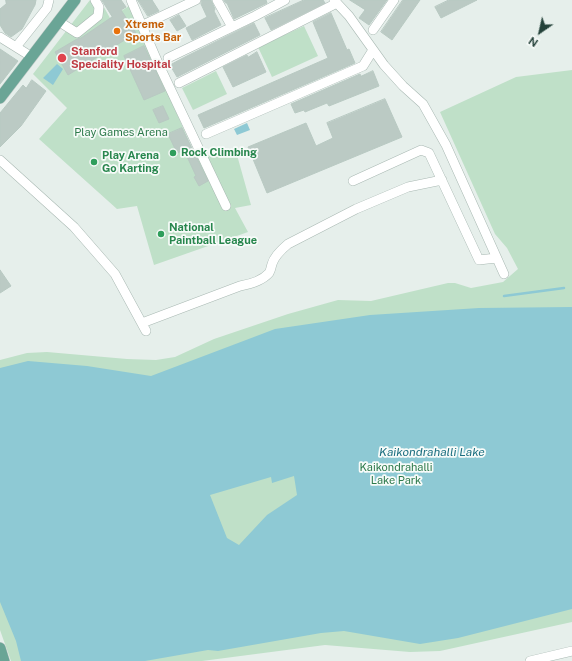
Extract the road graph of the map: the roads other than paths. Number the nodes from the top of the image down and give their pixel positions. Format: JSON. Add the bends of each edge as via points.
{"nodes":[{"id":1,"x":53,"y":0,"type":"edge"},
{"id":2,"x":75,"y":0,"type":"edge"},
{"id":3,"x":94,"y":0,"type":"edge"},
{"id":4,"x":131,"y":0,"type":"edge"},
{"id":5,"x":196,"y":0,"type":"edge"},
{"id":6,"x":217,"y":0,"type":"edge"},
{"id":7,"x":285,"y":0,"type":"edge"},
{"id":8,"x":394,"y":0,"type":"edge"},
{"id":9,"x":335,"y":1,"type":"edge"},
{"id":10,"x":46,"y":5,"type":"edge"},
{"id":11,"x":58,"y":21,"type":"junction"},
{"id":12,"x":143,"y":25,"type":"junction"},
{"id":13,"x":232,"y":27,"type":"junction"},
{"id":14,"x":373,"y":30,"type":"dead end"},
{"id":15,"x":0,"y":38,"type":"edge"},
{"id":16,"x":16,"y":47,"type":"junction"},
{"id":17,"x":373,"y":50,"type":"junction"},
{"id":18,"x":32,"y":57,"type":"junction"},
{"id":19,"x":168,"y":58,"type":"dead end"},
{"id":20,"x":179,"y":83,"type":"dead end"},
{"id":21,"x":1,"y":94,"type":"edge"},
{"id":22,"x":206,"y":134,"type":"dead end"},
{"id":23,"x":0,"y":160,"type":"edge"},
{"id":24,"x":442,"y":180,"type":"junction"},
{"id":25,"x":353,"y":181,"type":"dead end"},
{"id":26,"x":226,"y":206,"type":"dead end"},
{"id":27,"x":496,"y":258,"type":"junction"},
{"id":28,"x":504,"y":274,"type":"dead end"},
{"id":29,"x":0,"y":648,"type":"edge"},
{"id":30,"x":572,"y":651,"type":"edge"},
{"id":31,"x":4,"y":661,"type":"edge"},
{"id":32,"x":530,"y":661,"type":"edge"}],
"edges":[{"from":1,"to":10,"type":"street"},
{"from":2,"to":11,"type":"main road"},
{"from":3,"to":11,"type":"street","via":[[99,7],[98,16],[77,33]]},
{"from":4,"to":12,"type":"street"},
{"from":5,"to":12,"type":"street"},
{"from":6,"to":13,"type":"street"},
{"from":7,"to":13,"type":"street"},
{"from":8,"to":14,"type":"street"},
{"from":9,"to":17,"type":"street"},
{"from":9,"to":20,"type":"street"},
{"from":10,"to":16,"type":"street"},
{"from":11,"to":18,"type":"main road"},
{"from":12,"to":26,"type":"street","via":[[158,63]]},
{"from":13,"to":19,"type":"street"},
{"from":15,"to":16,"type":"street"},
{"from":16,"to":18,"type":"street"},
{"from":17,"to":22,"type":"street","via":[[363,66]]},
{"from":17,"to":27,"type":"street","via":[[403,86],[423,104],[446,145]]},
{"from":18,"to":21,"type":"main road"},
{"from":23,"to":24,"type":"street","via":[[79,233],[114,274],[144,327],[263,278],[270,272],[272,262],[288,244],[356,209],[408,187]]},
{"from":24,"to":25,"type":"street","via":[[429,153],[421,150]]},
{"from":24,"to":27,"type":"street","via":[[479,260]]},
{"from":27,"to":28,"type":"street"},
{"from":29,"to":31,"type":"main road"},
{"from":30,"to":32,"type":"street"}]}
